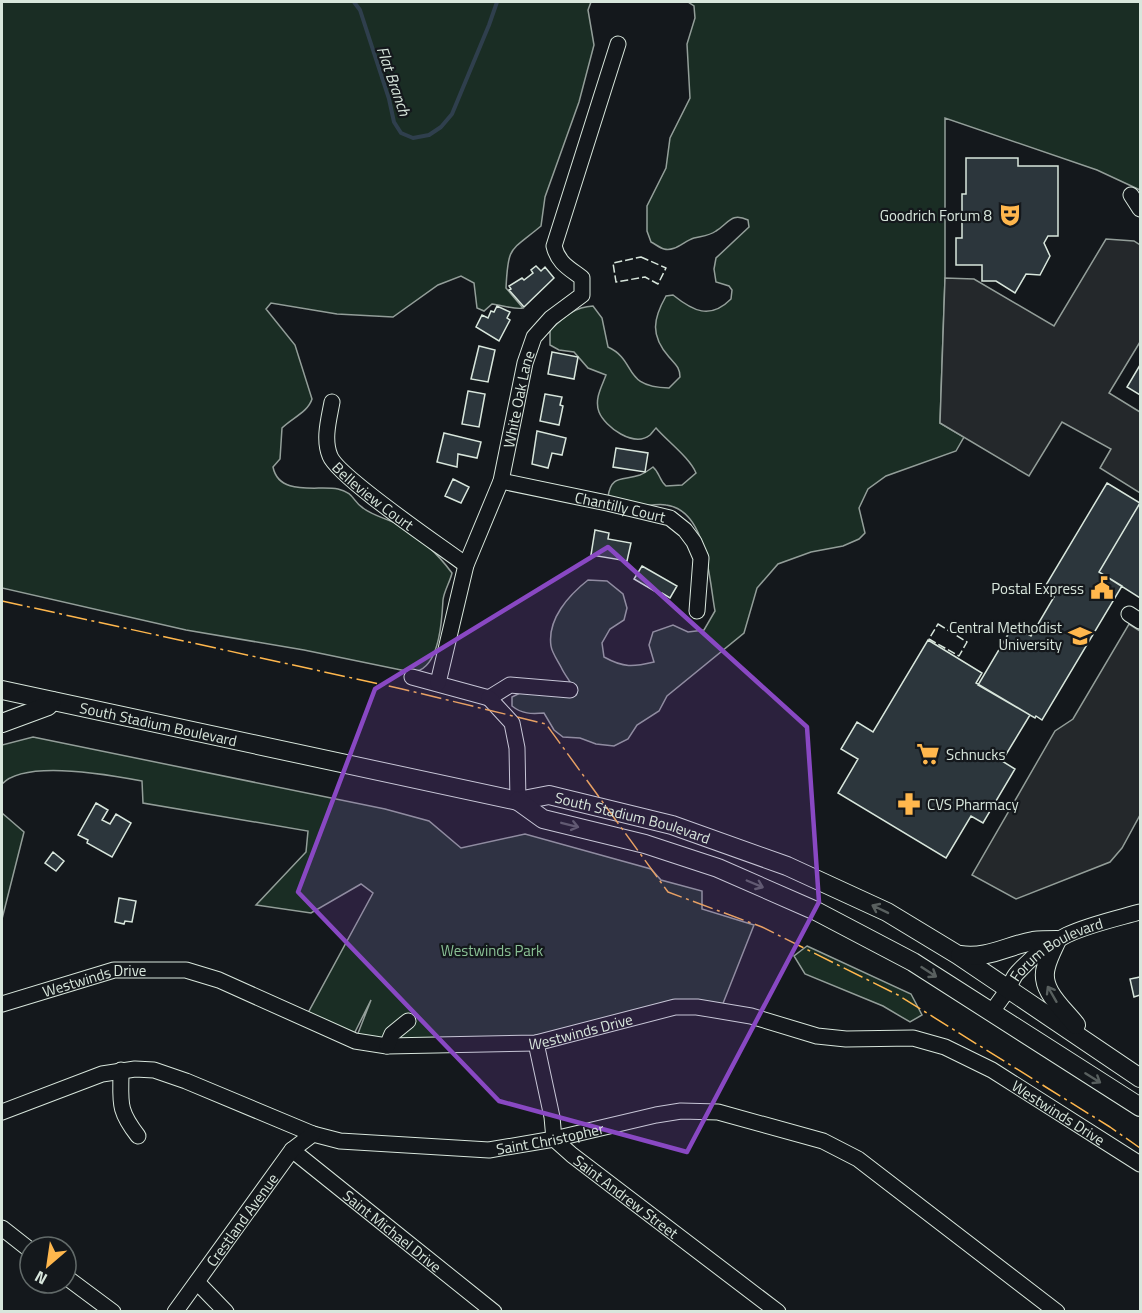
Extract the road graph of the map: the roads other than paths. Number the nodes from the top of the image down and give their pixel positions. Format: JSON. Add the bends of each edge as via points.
{"nodes":[{"id":1,"x":618,"y":44,"type":"dead end"},
{"id":2,"x":1131,"y":195,"type":"dead end"},
{"id":3,"x":1140,"y":209,"type":"edge"},
{"id":4,"x":332,"y":402,"type":"dead end"},
{"id":5,"x":501,"y":481,"type":"junction"},
{"id":6,"x":466,"y":565,"type":"junction"},
{"id":7,"x":697,"y":611,"type":"dead end"},
{"id":8,"x":412,"y":677,"type":"dead end"},
{"id":9,"x":438,"y":683,"type":"junction"},
{"id":10,"x":2,"y":690,"type":"edge"},
{"id":11,"x":570,"y":690,"type":"dead end"},
{"id":12,"x":489,"y":698,"type":"junction"},
{"id":13,"x":52,"y":701,"type":"junction"},
{"id":14,"x":2,"y":723,"type":"edge"},
{"id":15,"x":518,"y":801,"type":"junction"},
{"id":16,"x":1140,"y":912,"type":"edge"},
{"id":17,"x":1057,"y":940,"type":"junction"},
{"id":18,"x":958,"y":955,"type":"junction"},
{"id":19,"x":1009,"y":987,"type":"junction"},
{"id":20,"x":2,"y":1004,"type":"edge"},
{"id":21,"x":992,"y":1012,"type":"junction"},
{"id":22,"x":408,"y":1022,"type":"dead end"},
{"id":23,"x":1087,"y":1040,"type":"junction"},
{"id":24,"x":536,"y":1043,"type":"junction"},
{"id":25,"x":387,"y":1046,"type":"junction"},
{"id":26,"x":121,"y":1070,"type":"junction"},
{"id":27,"x":1140,"y":1078,"type":"edge"},
{"id":28,"x":1140,"y":1107,"type":"edge"},
{"id":29,"x":2,"y":1112,"type":"edge"},
{"id":30,"x":313,"y":1134,"type":"junction"},
{"id":31,"x":138,"y":1136,"type":"dead end"},
{"id":32,"x":554,"y":1139,"type":"junction"},
{"id":33,"x":292,"y":1150,"type":"junction"},
{"id":34,"x":1140,"y":1164,"type":"edge"},
{"id":35,"x":2,"y":1228,"type":"edge"},
{"id":36,"x":18,"y":1241,"type":"edge"},
{"id":37,"x":197,"y":1282,"type":"junction"},
{"id":38,"x":78,"y":1286,"type":"edge"},
{"id":39,"x":112,"y":1311,"type":"edge"},
{"id":40,"x":175,"y":1311,"type":"edge"},
{"id":41,"x":226,"y":1311,"type":"edge"},
{"id":42,"x":494,"y":1311,"type":"edge"},
{"id":43,"x":778,"y":1311,"type":"edge"},
{"id":44,"x":1057,"y":1311,"type":"edge"}],
"edges":[{"from":1,"to":5,"type":"street","name":"White Oak Lane","via":[[554,246],[562,264],[582,278],[582,295],[551,318],[534,337]]},
{"from":2,"to":3,"type":"street"},
{"from":4,"to":6,"type":"street","name":"Belleview Court","via":[[327,434],[330,457],[350,478]]},
{"from":5,"to":6,"type":"street","name":"White Oak Lane"},
{"from":5,"to":7,"type":"street","name":"Chantilly Court","via":[[670,518],[685,530],[701,558]]},
{"from":6,"to":9,"type":"street","name":"White Oak Lane"},
{"from":8,"to":9,"type":"street"},
{"from":9,"to":12,"type":"street"},
{"from":10,"to":13,"type":"main road","name":"South Stadium Boulevard"},
{"from":11,"to":12,"type":"street","via":[[510,685]]},
{"from":12,"to":15,"type":"street","via":[[512,723],[517,748]]},
{"from":13,"to":14,"type":"main road"},
{"from":13,"to":15,"type":"main road","name":"South Stadium Boulevard"},
{"from":18,"to":15,"type":"main road","name":"South Stadium Boulevard","one_way":true,"via":[[887,912],[787,866],[672,825],[549,795]]},
{"from":15,"to":21,"type":"main road","one_way":true,"via":[[543,819],[645,844],[769,890],[864,935]]},
{"from":16,"to":17,"type":"street","name":"Forum Boulevard","via":[[1090,925]]},
{"from":17,"to":18,"type":"main road","via":[[1034,941],[974,957]]},
{"from":17,"to":19,"type":"street","name":"Forum Boulevard","via":[[1015,975]]},
{"from":23,"to":17,"type":"main road","one_way":true,"via":[[1047,986],[1044,969]]},
{"from":18,"to":19,"type":"main road","name":"South Stadium Boulevard"},
{"from":19,"to":21,"type":"street","name":"Forum Boulevard"},
{"from":19,"to":23,"type":"main road","name":"South Stadium Boulevard"},
{"from":20,"to":25,"type":"street","name":"Westwinds Drive","via":[[114,970],[186,970],[219,980],[356,1041]]},
{"from":21,"to":28,"type":"main road","one_way":true},
{"from":22,"to":25,"type":"street","via":[[392,1034]]},
{"from":23,"to":27,"type":"main road","name":"South Stadium Boulevard"},
{"from":24,"to":25,"type":"street","name":"Westwinds Drive"},
{"from":24,"to":32,"type":"street"},
{"from":24,"to":34,"type":"street","name":"Westwinds Drive","via":[[675,1007],[751,1016],[817,1036],[913,1038],[945,1047],[992,1070]]},
{"from":26,"to":29,"type":"street","name":"Saint Christopher"},
{"from":26,"to":30,"type":"street","name":"Saint Christopher","via":[[154,1070]]},
{"from":26,"to":31,"type":"street","via":[[121,1107]]},
{"from":30,"to":32,"type":"street","name":"Saint Christopher","via":[[340,1141],[489,1150]]},
{"from":30,"to":33,"type":"street","name":"Crestland Avenue"},
{"from":32,"to":43,"type":"street","name":"Saint Andrew Street"},
{"from":32,"to":44,"type":"street","name":"Saint Christopher","via":[[681,1111],[718,1112],[823,1141],[858,1159]]},
{"from":33,"to":37,"type":"street","name":"Crestland Avenue"},
{"from":33,"to":42,"type":"street","name":"Saint Michael Drive"},
{"from":35,"to":36,"type":"street"},
{"from":37,"to":40,"type":"street","name":"Crestland Avenue"},
{"from":37,"to":41,"type":"street"},
{"from":38,"to":39,"type":"street"}]}
